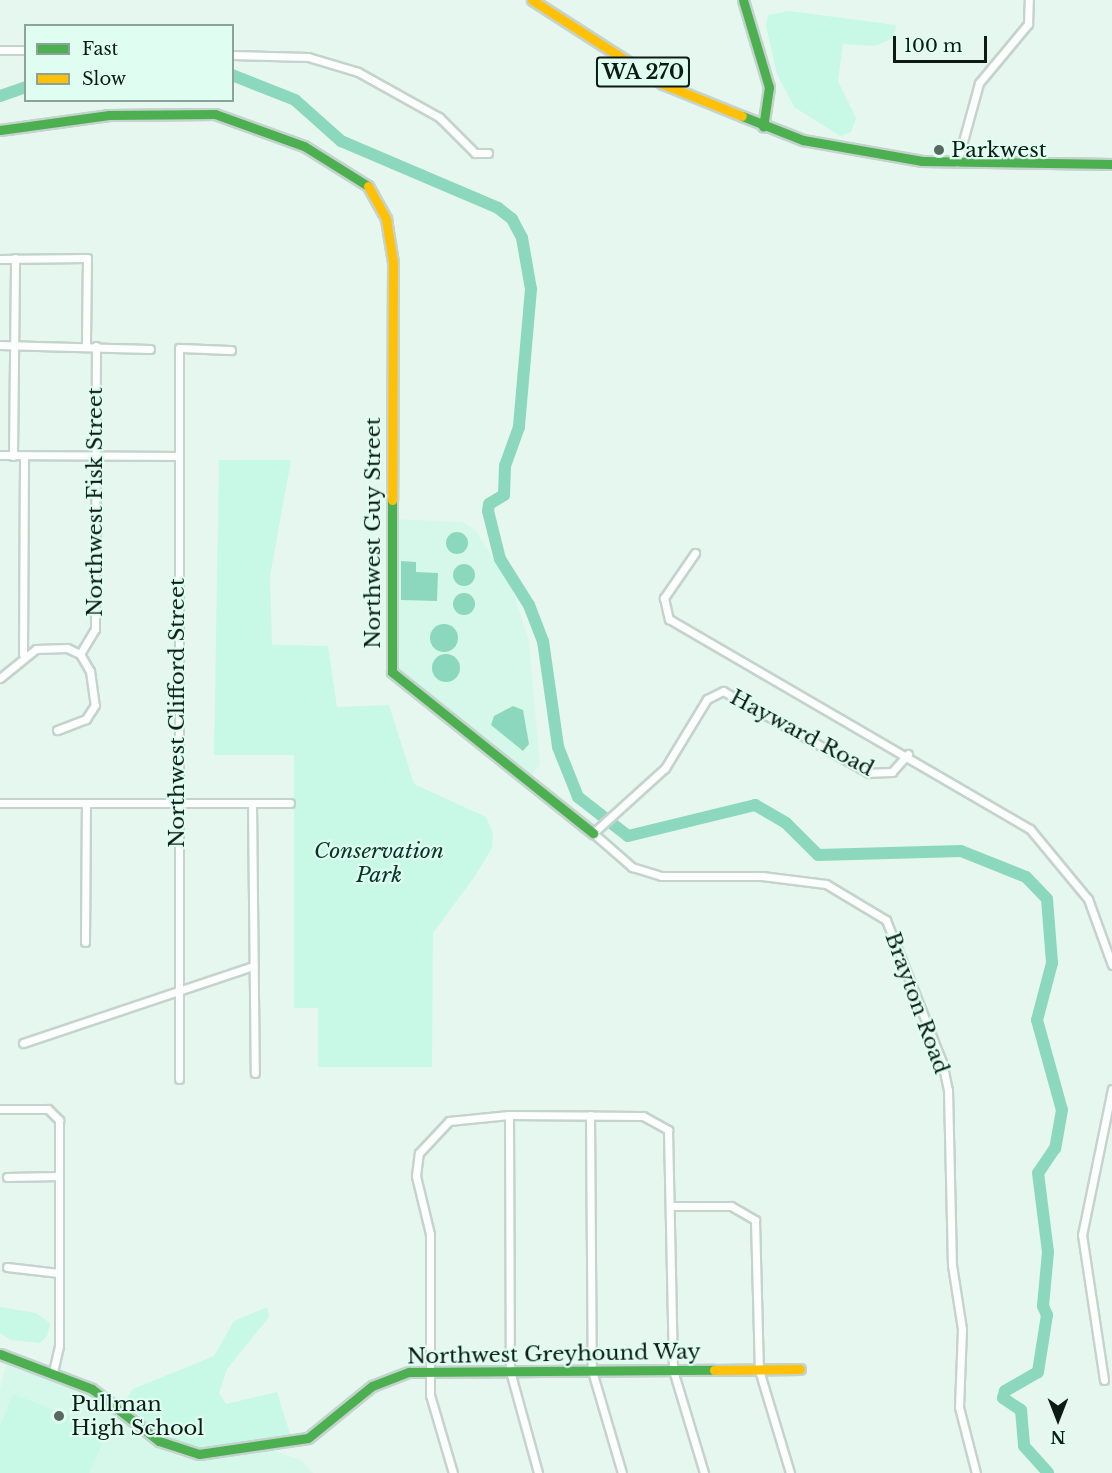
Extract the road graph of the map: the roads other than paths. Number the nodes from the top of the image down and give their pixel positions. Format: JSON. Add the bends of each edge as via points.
{"nodes":[{"id":1,"x":532,"y":0,"type":"edge"},
{"id":2,"x":744,"y":0,"type":"edge"},
{"id":3,"x":1029,"y":0,"type":"edge"},
{"id":4,"x":0,"y":50,"type":"edge"},
{"id":5,"x":24,"y":50,"type":"edge"},
{"id":6,"x":234,"y":55,"type":"edge"},
{"id":7,"x":763,"y":127,"type":"junction"},
{"id":8,"x":0,"y":130,"type":"edge"},
{"id":9,"x":488,"y":153,"type":"dead end"},
{"id":10,"x":957,"y":163,"type":"junction"},
{"id":11,"x":1112,"y":164,"type":"edge"},
{"id":12,"x":15,"y":258,"type":"junction"},
{"id":13,"x":0,"y":259,"type":"edge"},
{"id":14,"x":0,"y":345,"type":"edge"},
{"id":15,"x":14,"y":345,"type":"junction"},
{"id":16,"x":86,"y":345,"type":"junction"},
{"id":17,"x":96,"y":346,"type":"junction"},
{"id":18,"x":150,"y":349,"type":"dead end"},
{"id":19,"x":231,"y":350,"type":"dead end"},
{"id":20,"x":0,"y":455,"type":"edge"},
{"id":21,"x":13,"y":456,"type":"junction"},
{"id":22,"x":24,"y":456,"type":"junction"},
{"id":23,"x":95,"y":456,"type":"junction"},
{"id":24,"x":178,"y":456,"type":"junction"},
{"id":25,"x":695,"y":553,"type":"dead end"},
{"id":26,"x":23,"y":654,"type":"junction"},
{"id":27,"x":80,"y":654,"type":"junction"},
{"id":28,"x":0,"y":678,"type":"edge"},
{"id":29,"x":57,"y":730,"type":"dead end"},
{"id":30,"x":908,"y":754,"type":"junction"},
{"id":31,"x":0,"y":803,"type":"edge"},
{"id":32,"x":86,"y":803,"type":"junction"},
{"id":33,"x":176,"y":803,"type":"junction"},
{"id":34,"x":290,"y":803,"type":"dead end"},
{"id":35,"x":252,"y":804,"type":"junction"},
{"id":36,"x":596,"y":830,"type":"junction"},
{"id":37,"x":85,"y":942,"type":"dead end"},
{"id":38,"x":1112,"y":965,"type":"edge"},
{"id":39,"x":253,"y":966,"type":"junction"},
{"id":40,"x":179,"y":992,"type":"junction"},
{"id":41,"x":23,"y":1043,"type":"dead end"},
{"id":42,"x":255,"y":1073,"type":"dead end"},
{"id":43,"x":179,"y":1079,"type":"dead end"},
{"id":44,"x":1112,"y":1089,"type":"edge"},
{"id":45,"x":0,"y":1109,"type":"edge"},
{"id":46,"x":509,"y":1115,"type":"junction"},
{"id":47,"x":590,"y":1115,"type":"junction"},
{"id":48,"x":59,"y":1176,"type":"junction"},
{"id":49,"x":7,"y":1177,"type":"dead end"},
{"id":50,"x":672,"y":1206,"type":"junction"},
{"id":51,"x":7,"y":1267,"type":"dead end"},
{"id":52,"x":59,"y":1273,"type":"junction"},
{"id":53,"x":0,"y":1354,"type":"edge"},
{"id":54,"x":800,"y":1369,"type":"dead end"},
{"id":55,"x":673,"y":1370,"type":"junction"},
{"id":56,"x":759,"y":1370,"type":"junction"},
{"id":57,"x":430,"y":1371,"type":"junction"},
{"id":58,"x":510,"y":1371,"type":"junction"},
{"id":59,"x":591,"y":1371,"type":"junction"},
{"id":60,"x":53,"y":1373,"type":"junction"},
{"id":61,"x":1104,"y":1380,"type":"dead end"},
{"id":62,"x":453,"y":1473,"type":"edge"},
{"id":63,"x":538,"y":1473,"type":"edge"},
{"id":64,"x":622,"y":1473,"type":"edge"},
{"id":65,"x":704,"y":1473,"type":"edge"},
{"id":66,"x":790,"y":1473,"type":"edge"},
{"id":67,"x":976,"y":1473,"type":"edge"}],
"edges":[{"from":1,"to":7,"type":"street","number":"WA 270","via":[[663,84]]},
{"from":2,"to":7,"type":"street","via":[[769,87]]},
{"from":3,"to":10,"type":"street","via":[[1028,24],[979,83]]},
{"from":4,"to":5,"type":"street"},
{"from":6,"to":9,"type":"street","via":[[308,57],[340,66],[417,102],[475,153]]},
{"from":7,"to":10,"type":"street","number":"WA 270","via":[[844,150]]},
{"from":8,"to":36,"type":"street","name":"Northwest Guy Street","via":[[109,115],[227,117],[304,146],[358,175],[378,199],[392,244],[392,672]]},
{"from":10,"to":11,"type":"street","number":"WA 270"},
{"from":12,"to":13,"type":"street"},
{"from":12,"to":15,"type":"street"},
{"from":12,"to":16,"type":"street","via":[[87,258]]},
{"from":14,"to":15,"type":"street"},
{"from":15,"to":16,"type":"street"},
{"from":15,"to":21,"type":"street"},
{"from":16,"to":17,"type":"street"},
{"from":17,"to":18,"type":"street"},
{"from":17,"to":23,"type":"street","name":"Northwest Fisk Street"},
{"from":19,"to":24,"type":"street","name":"Northwest Clifford Street","via":[[179,348]]},
{"from":20,"to":21,"type":"street"},
{"from":21,"to":22,"type":"street"},
{"from":22,"to":23,"type":"street"},
{"from":22,"to":26,"type":"street"},
{"from":23,"to":24,"type":"street"},
{"from":23,"to":27,"type":"street","name":"Northwest Fisk Street","via":[[95,629]]},
{"from":24,"to":33,"type":"street","name":"Northwest Clifford Street"},
{"from":25,"to":30,"type":"street","via":[[664,598],[669,618],[832,717]]},
{"from":26,"to":27,"type":"street","via":[[50,646]]},
{"from":26,"to":28,"type":"street"},
{"from":27,"to":29,"type":"street","via":[[90,671],[94,705],[79,724]]},
{"from":30,"to":36,"type":"street","name":"Hayward Road","via":[[892,772],[869,773],[723,691],[707,699],[665,768]]},
{"from":30,"to":38,"type":"street","name":"Hayward Road","via":[[998,807],[1053,850],[1088,899]]},
{"from":31,"to":32,"type":"street"},
{"from":32,"to":33,"type":"street"},
{"from":32,"to":37,"type":"street"},
{"from":33,"to":35,"type":"street"},
{"from":33,"to":40,"type":"street","name":"Northwest Clifford Street"},
{"from":34,"to":35,"type":"street"},
{"from":35,"to":39,"type":"street"},
{"from":36,"to":67,"type":"street","name":"Brayton Road","via":[[632,867],[651,873],[762,876],[826,884],[886,920],[942,1062],[948,1090],[952,1265],[962,1329],[959,1407]]},
{"from":39,"to":40,"type":"street"},
{"from":39,"to":42,"type":"street"},
{"from":40,"to":41,"type":"street"},
{"from":40,"to":43,"type":"street","name":"Northwest Clifford Street"},
{"from":44,"to":61,"type":"street","via":[[1082,1234]]},
{"from":45,"to":48,"type":"street","via":[[57,1113]]},
{"from":46,"to":47,"type":"street"},
{"from":46,"to":57,"type":"street","via":[[449,1121],[419,1153],[416,1176],[430,1234]]},
{"from":46,"to":58,"type":"street"},
{"from":47,"to":50,"type":"street","via":[[658,1120],[671,1142]]},
{"from":47,"to":59,"type":"street"},
{"from":48,"to":49,"type":"street"},
{"from":48,"to":52,"type":"street"},
{"from":50,"to":55,"type":"street"},
{"from":50,"to":56,"type":"street","via":[[731,1206],[755,1220]]},
{"from":51,"to":52,"type":"street"},
{"from":52,"to":60,"type":"street","via":[[58,1356]]},
{"from":53,"to":60,"type":"street","name":"Northwest Greyhound Way"},
{"from":54,"to":56,"type":"street","name":"Northwest Greyhound Way"},
{"from":55,"to":56,"type":"street","name":"Northwest Greyhound Way"},
{"from":55,"to":59,"type":"street","name":"Northwest Greyhound Way"},
{"from":55,"to":65,"type":"street"},
{"from":56,"to":66,"type":"street"},
{"from":57,"to":58,"type":"street","name":"Northwest Greyhound Way"},
{"from":57,"to":60,"type":"street","name":"Northwest Greyhound Way","via":[[387,1377],[308,1438],[206,1454],[168,1446],[105,1396]]},
{"from":57,"to":62,"type":"street","via":[[430,1395]]},
{"from":58,"to":59,"type":"street","name":"Northwest Greyhound Way"},
{"from":58,"to":63,"type":"street"},
{"from":59,"to":64,"type":"street"}]}
